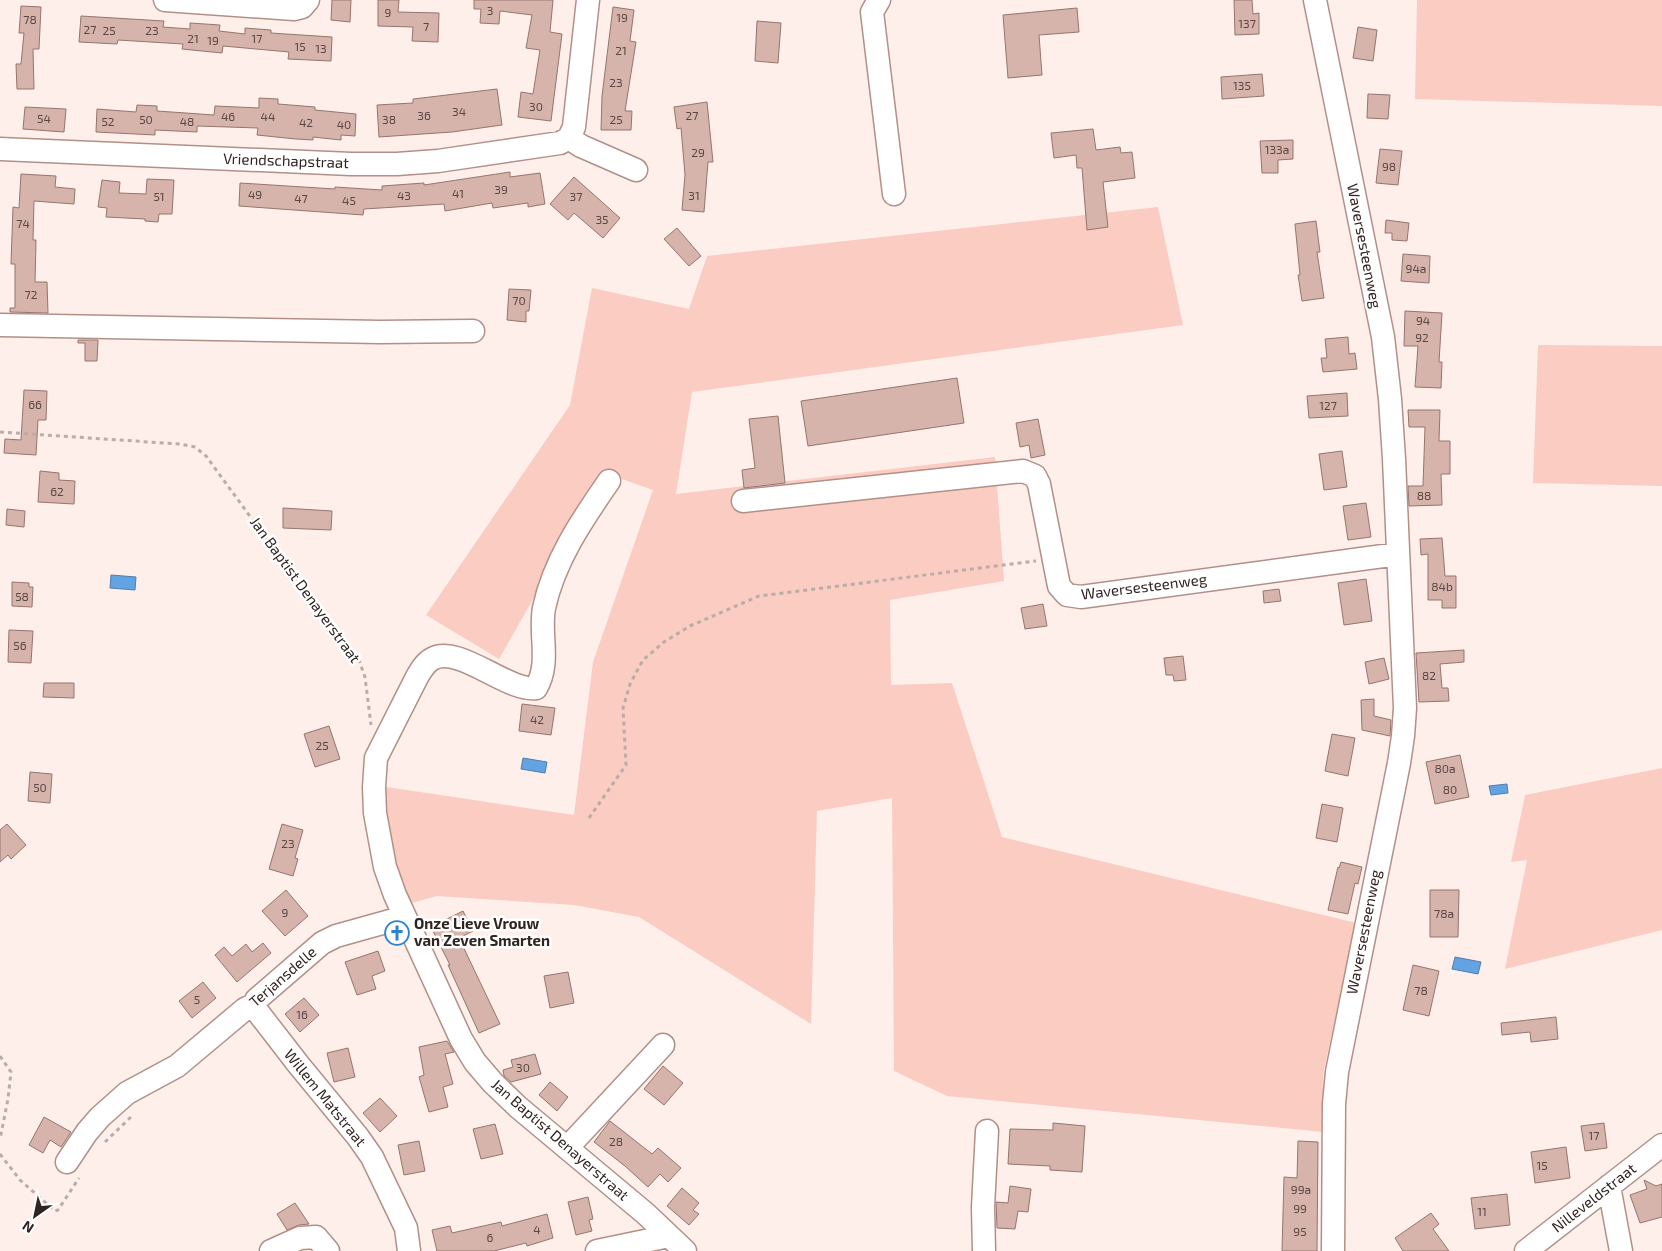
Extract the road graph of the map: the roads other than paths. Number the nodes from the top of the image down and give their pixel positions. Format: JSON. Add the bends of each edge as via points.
{"nodes":[{"id":1,"x":165,"y":0,"type":"edge"},
{"id":2,"x":308,"y":0,"type":"edge"},
{"id":3,"x":588,"y":0,"type":"edge"},
{"id":4,"x":879,"y":0,"type":"edge"},
{"id":5,"x":1315,"y":0,"type":"edge"},
{"id":6,"x":569,"y":138,"type":"junction"},
{"id":7,"x":0,"y":149,"type":"edge"},
{"id":8,"x":636,"y":170,"type":"dead end"},
{"id":9,"x":894,"y":194,"type":"dead end"},
{"id":10,"x":0,"y":326,"type":"edge"},
{"id":11,"x":472,"y":331,"type":"dead end"},
{"id":12,"x":609,"y":481,"type":"dead end"},
{"id":13,"x":743,"y":501,"type":"dead end"},
{"id":14,"x":1398,"y":554,"type":"junction"},
{"id":15,"x":404,"y":917,"type":"junction"},
{"id":16,"x":255,"y":1004,"type":"junction"},
{"id":17,"x":662,"y":1045,"type":"dead end"},
{"id":18,"x":986,"y":1130,"type":"dead end"},
{"id":19,"x":1662,"y":1145,"type":"edge"},
{"id":20,"x":567,"y":1148,"type":"junction"},
{"id":21,"x":67,"y":1162,"type":"dead end"},
{"id":22,"x":1609,"y":1186,"type":"junction"},
{"id":23,"x":677,"y":1243,"type":"edge"},
{"id":24,"x":271,"y":1251,"type":"edge"},
{"id":25,"x":328,"y":1251,"type":"edge"},
{"id":26,"x":409,"y":1251,"type":"edge"},
{"id":27,"x":597,"y":1251,"type":"edge"},
{"id":28,"x":984,"y":1251,"type":"edge"},
{"id":29,"x":1333,"y":1251,"type":"edge"},
{"id":30,"x":1526,"y":1251,"type":"edge"},
{"id":31,"x":1621,"y":1251,"type":"edge"}],
"edges":[{"from":1,"to":2,"type":"street","via":[[294,9],[302,7]]},
{"from":3,"to":6,"type":"street","via":[[574,127]]},
{"from":4,"to":9,"type":"street","via":[[872,12]]},
{"from":5,"to":14,"type":"street","name":"Waversesteenweg","via":[[1382,337],[1390,399]]},
{"from":6,"to":7,"type":"street","name":"Vriendschapstraat","via":[[560,143],[397,164]]},
{"from":6,"to":8,"type":"street"},
{"from":10,"to":11,"type":"street"},
{"from":12,"to":15,"type":"street","name":"Jan Baptist Denayerstraat","via":[[580,524],[550,589],[544,610],[542,679],[536,688],[522,687],[457,658],[433,658],[417,677],[376,758],[374,787],[378,838]]},
{"from":13,"to":14,"type":"street","name":"Waversesteenweg","via":[[1023,471],[1035,476],[1039,484],[1059,586],[1067,595],[1081,597]]},
{"from":14,"to":29,"type":"street","name":"Waversesteenweg","via":[[1405,708],[1403,736],[1337,1072]]},
{"from":15,"to":16,"type":"street","name":"Terjansdelle","via":[[322,942]]},
{"from":15,"to":20,"type":"street","name":"Jan Baptist Denayerstraat","via":[[475,1062],[493,1083]]},
{"from":16,"to":21,"type":"street","name":"Terjansdelle","via":[[177,1066],[127,1094],[86,1132]]},
{"from":16,"to":26,"type":"street","name":"Willem Matstraat","via":[[257,1012],[372,1157],[406,1228]]},
{"from":17,"to":20,"type":"street"},
{"from":18,"to":28,"type":"street"},
{"from":19,"to":22,"type":"street","name":"Nilleveldstraat"},
{"from":20,"to":23,"type":"street","name":"Jan Baptist Denayerstraat"},
{"from":22,"to":30,"type":"street","name":"Nilleveldstraat"},
{"from":22,"to":31,"type":"street"},
{"from":23,"to":27,"type":"street"},
{"from":24,"to":25,"type":"street","via":[[300,1238],[316,1237]]}]}
